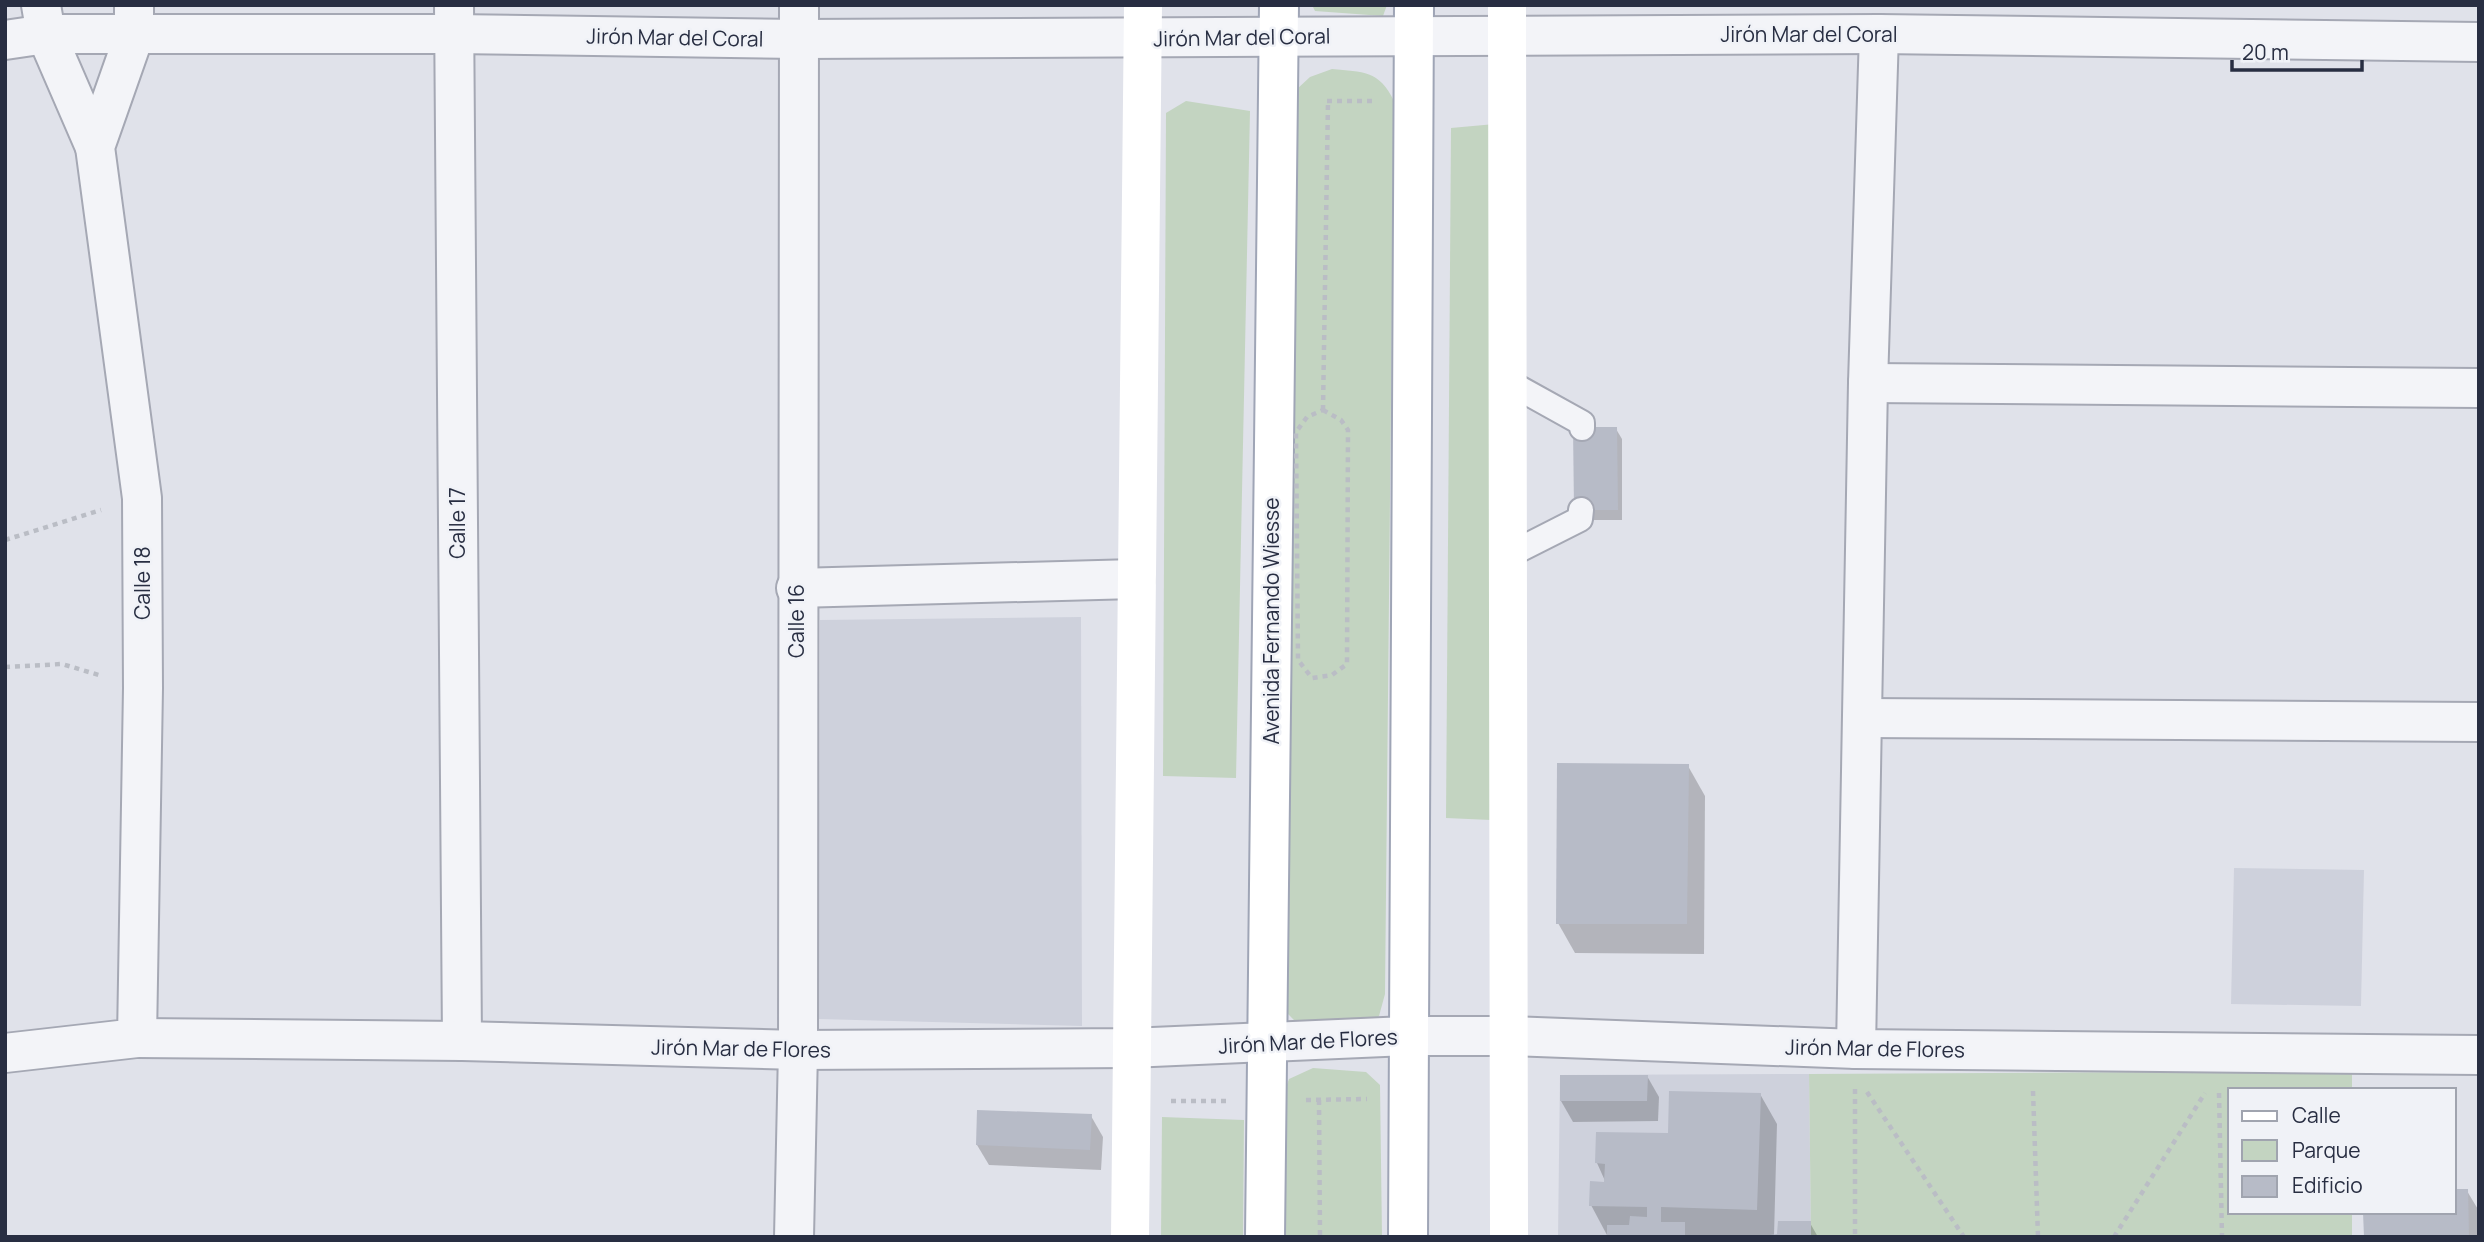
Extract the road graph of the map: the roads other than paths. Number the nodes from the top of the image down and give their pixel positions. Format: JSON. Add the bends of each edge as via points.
{"nodes":[{"id":1,"x":43,"y":20,"type":"edge"},
{"id":2,"x":454,"y":20,"type":"edge"},
{"id":3,"x":1279,"y":20,"type":"edge"},
{"id":4,"x":1414,"y":20,"type":"edge"},
{"id":5,"x":1507,"y":20,"type":"edge"},
{"id":6,"x":134,"y":21,"type":"edge"},
{"id":7,"x":799,"y":22,"type":"edge"},
{"id":8,"x":1142,"y":22,"type":"edge"},
{"id":9,"x":1879,"y":34,"type":"junction"},
{"id":10,"x":5,"y":40,"type":"edge"},
{"id":11,"x":2479,"y":43,"type":"edge"},
{"id":12,"x":95,"y":147,"type":"junction"},
{"id":13,"x":1508,"y":382,"type":"junction"},
{"id":14,"x":1868,"y":383,"type":"junction"},
{"id":15,"x":2479,"y":388,"type":"edge"},
{"id":16,"x":1582,"y":428,"type":"dead end"},
{"id":17,"x":1581,"y":510,"type":"dead end"},
{"id":18,"x":1509,"y":555,"type":"junction"},
{"id":19,"x":1135,"y":579,"type":"junction"},
{"id":20,"x":796,"y":588,"type":"junction"},
{"id":21,"x":1864,"y":718,"type":"junction"},
{"id":22,"x":2479,"y":722,"type":"edge"},
{"id":23,"x":1407,"y":1036,"type":"junction"},
{"id":24,"x":1510,"y":1036,"type":"junction"},
{"id":25,"x":137,"y":1038,"type":"junction"},
{"id":26,"x":462,"y":1041,"type":"junction"},
{"id":27,"x":1266,"y":1044,"type":"junction"},
{"id":28,"x":1130,"y":1048,"type":"junction"},
{"id":29,"x":798,"y":1050,"type":"junction"},
{"id":30,"x":5,"y":1053,"type":"edge"},
{"id":31,"x":2479,"y":1055,"type":"edge"},
{"id":32,"x":1859,"y":1067,"type":"junction"},
{"id":33,"x":794,"y":1237,"type":"edge"},
{"id":34,"x":1129,"y":1237,"type":"edge"},
{"id":35,"x":1265,"y":1237,"type":"edge"},
{"id":36,"x":1408,"y":1237,"type":"edge"},
{"id":37,"x":1509,"y":1237,"type":"edge"}],
"edges":[{"from":1,"to":6,"type":"street","name":"Jirón Mar del Coral"},
{"from":1,"to":10,"type":"street","name":"Jirón Mar del Coral"},
{"from":1,"to":12,"type":"street"},
{"from":2,"to":6,"type":"street","name":"Jirón Mar del Coral"},
{"from":2,"to":7,"type":"street","name":"Jirón Mar del Coral"},
{"from":2,"to":26,"type":"street","name":"Calle 17"},
{"from":3,"to":4,"type":"street","name":"Jirón Mar del Coral"},
{"from":3,"to":8,"type":"street","name":"Jirón Mar del Coral"},
{"from":3,"to":27,"type":"main road","name":"Avenida Fernando Wiesse"},
{"from":4,"to":5,"type":"street","name":"Jirón Mar del Coral"},
{"from":4,"to":23,"type":"main road"},
{"from":5,"to":9,"type":"street","name":"Jirón Mar del Coral"},
{"from":5,"to":13,"type":"main road"},
{"from":6,"to":12,"type":"street","name":"Calle 18"},
{"from":7,"to":8,"type":"street","name":"Jirón Mar del Coral"},
{"from":7,"to":20,"type":"street","name":"Calle 16"},
{"from":8,"to":19,"type":"main road"},
{"from":9,"to":11,"type":"street","name":"Jirón Mar del Coral"},
{"from":9,"to":14,"type":"street"},
{"from":12,"to":25,"type":"street","name":"Calle 18","via":[[142,498]]},
{"from":13,"to":16,"type":"lane","via":[[1582,423]]},
{"from":13,"to":18,"type":"main road"},
{"from":14,"to":15,"type":"street"},
{"from":14,"to":21,"type":"street"},
{"from":17,"to":18,"type":"lane","via":[[1580,519]]},
{"from":18,"to":24,"type":"main road"},
{"from":19,"to":20,"type":"street"},
{"from":19,"to":28,"type":"main road"},
{"from":20,"to":29,"type":"street","name":"Calle 16"},
{"from":21,"to":22,"type":"street"},
{"from":21,"to":32,"type":"street"},
{"from":23,"to":24,"type":"street","name":"Jirón Mar de Flores"},
{"from":23,"to":27,"type":"street","name":"Jirón Mar de Flores"},
{"from":23,"to":36,"type":"main road"},
{"from":24,"to":32,"type":"street","name":"Jirón Mar de Flores"},
{"from":24,"to":37,"type":"main road"},
{"from":25,"to":26,"type":"street","name":"Jirón Mar de Flores"},
{"from":25,"to":30,"type":"street"},
{"from":26,"to":29,"type":"street","name":"Jirón Mar de Flores"},
{"from":27,"to":28,"type":"street","name":"Jirón Mar de Flores"},
{"from":27,"to":35,"type":"main road","name":"Avenida Fernando Wiesse"},
{"from":28,"to":29,"type":"street","name":"Jirón Mar de Flores"},
{"from":28,"to":34,"type":"main road"},
{"from":29,"to":33,"type":"street","name":"Calle 16"},
{"from":31,"to":32,"type":"street","name":"Jirón Mar de Flores","via":[[2029,1050]]}]}
